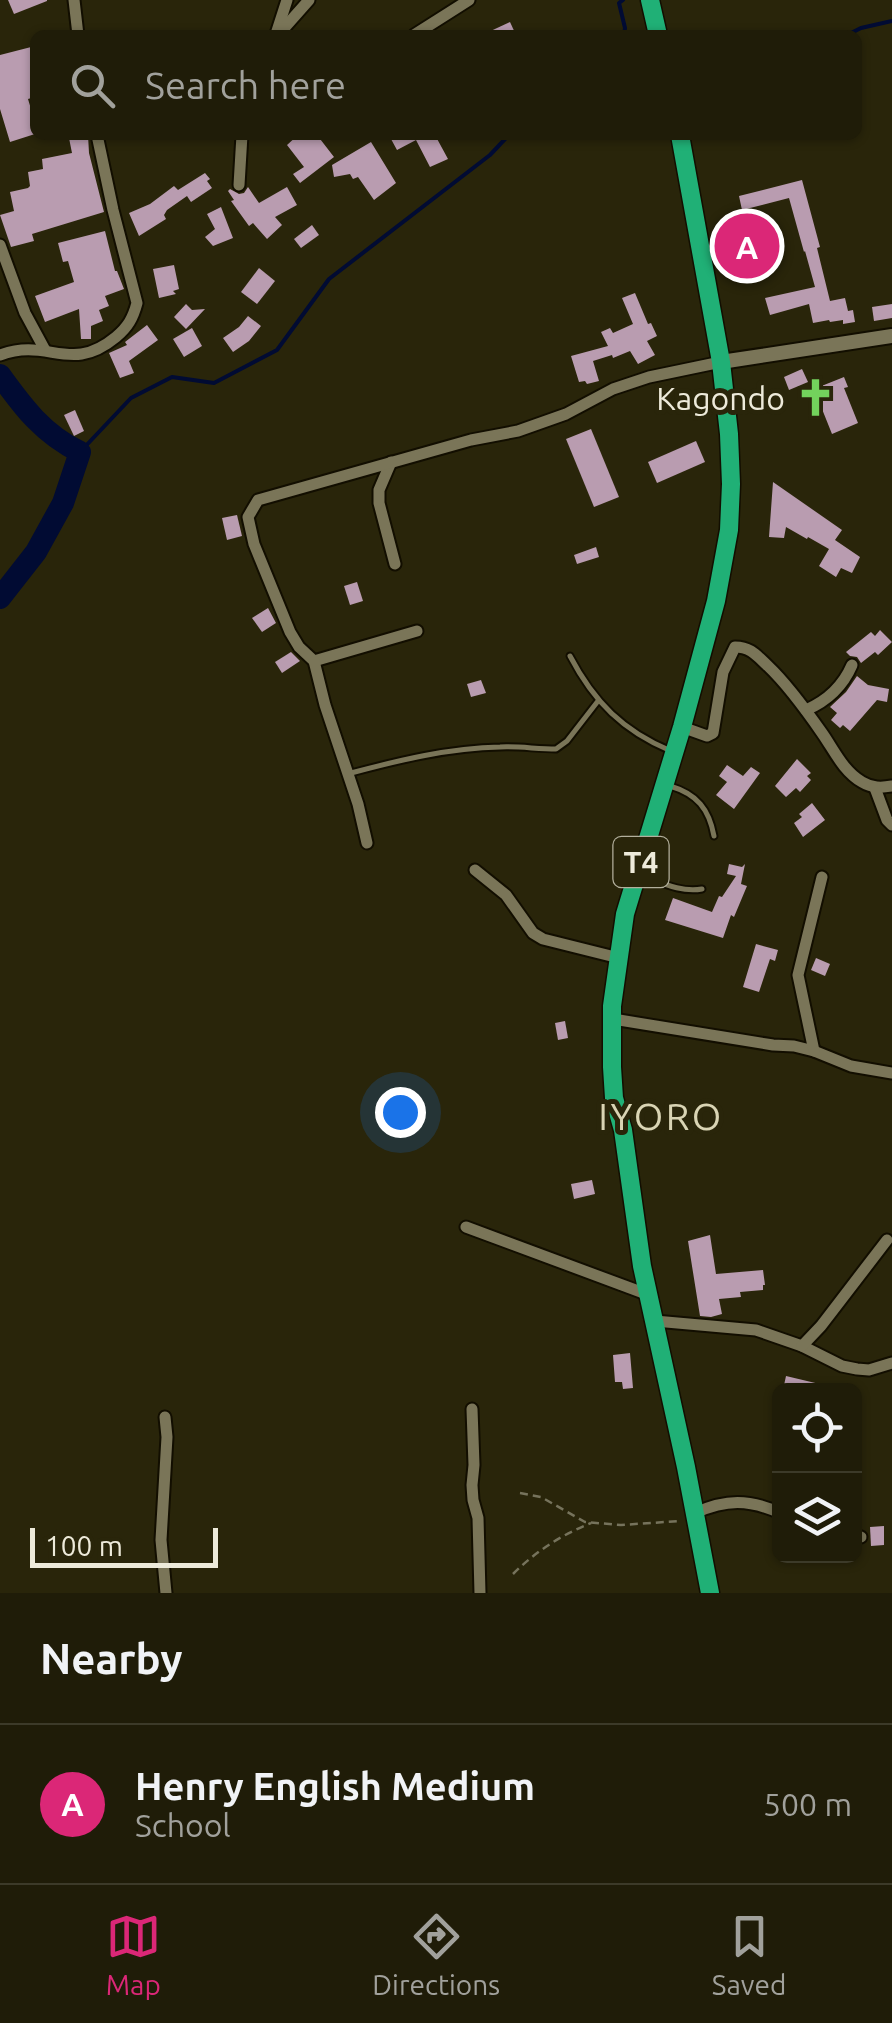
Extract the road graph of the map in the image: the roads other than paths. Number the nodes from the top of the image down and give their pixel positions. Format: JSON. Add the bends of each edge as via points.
{"nodes":[{"id":1,"x":74,"y":0,"type":"edge"},
{"id":2,"x":287,"y":0,"type":"edge"},
{"id":3,"x":309,"y":0,"type":"edge"},
{"id":4,"x":469,"y":0,"type":"edge"},
{"id":5,"x":650,"y":0,"type":"edge"},
{"id":6,"x":77,"y":30,"type":"edge"},
{"id":7,"x":278,"y":30,"type":"edge"},
{"id":8,"x":282,"y":30,"type":"edge"},
{"id":9,"x":422,"y":30,"type":"edge"},
{"id":10,"x":657,"y":30,"type":"edge"},
{"id":11,"x":99,"y":140,"type":"edge"},
{"id":12,"x":242,"y":140,"type":"edge"},
{"id":13,"x":681,"y":140,"type":"edge"},
{"id":14,"x":238,"y":185,"type":"dead end"},
{"id":15,"x":0,"y":245,"type":"edge"},
{"id":16,"x":892,"y":336,"type":"edge"},
{"id":17,"x":45,"y":350,"type":"junction"},
{"id":18,"x":0,"y":356,"type":"edge"},
{"id":19,"x":721,"y":362,"type":"junction"},
{"id":20,"x":391,"y":462,"type":"junction"},
{"id":21,"x":394,"y":564,"type":"dead end"},
{"id":22,"x":417,"y":630,"type":"dead end"},
{"id":23,"x":570,"y":656,"type":"dead end"},
{"id":24,"x":314,"y":661,"type":"junction"},
{"id":25,"x":852,"y":665,"type":"dead end"},
{"id":26,"x":598,"y":701,"type":"junction"},
{"id":27,"x":806,"y":710,"type":"junction"},
{"id":28,"x":682,"y":726,"type":"junction"},
{"id":29,"x":674,"y":752,"type":"junction"},
{"id":30,"x":348,"y":774,"type":"junction"},
{"id":31,"x":664,"y":784,"type":"junction"},
{"id":32,"x":892,"y":786,"type":"edge"},
{"id":33,"x":876,"y":788,"type":"junction"},
{"id":34,"x":892,"y":825,"type":"edge"},
{"id":35,"x":714,"y":836,"type":"dead end"},
{"id":36,"x":367,"y":843,"type":"dead end"},
{"id":37,"x":475,"y":870,"type":"dead end"},
{"id":38,"x":638,"y":874,"type":"junction"},
{"id":39,"x":822,"y":876,"type":"dead end"},
{"id":40,"x":702,"y":889,"type":"dead end"},
{"id":41,"x":619,"y":958,"type":"junction"},
{"id":42,"x":613,"y":1019,"type":"junction"},
{"id":43,"x":814,"y":1051,"type":"junction"},
{"id":44,"x":892,"y":1073,"type":"edge"},
{"id":45,"x":466,"y":1227,"type":"dead end"},
{"id":46,"x":887,"y":1240,"type":"dead end"},
{"id":47,"x":650,"y":1296,"type":"junction"},
{"id":48,"x":656,"y":1322,"type":"junction"},
{"id":49,"x":802,"y":1346,"type":"junction"},
{"id":50,"x":892,"y":1363,"type":"edge"},
{"id":51,"x":472,"y":1409,"type":"dead end"},
{"id":52,"x":165,"y":1417,"type":"dead end"},
{"id":53,"x":772,"y":1510,"type":"edge"},
{"id":54,"x":696,"y":1515,"type":"junction"},
{"id":55,"x":166,"y":1593,"type":"edge"},
{"id":56,"x":480,"y":1593,"type":"edge"},
{"id":57,"x":710,"y":1593,"type":"edge"}],
"edges":[{"from":1,"to":6,"type":"street"},
{"from":2,"to":7,"type":"street"},
{"from":3,"to":8,"type":"street"},
{"from":4,"to":9,"type":"street"},
{"from":5,"to":10,"type":"highway"},
{"from":11,"to":17,"type":"street","via":[[137,303],[128,326],[98,350]]},
{"from":12,"to":14,"type":"street"},
{"from":13,"to":19,"type":"highway","number":"T4"},
{"from":15,"to":17,"type":"street"},
{"from":16,"to":19,"type":"street"},
{"from":17,"to":18,"type":"street"},
{"from":19,"to":20,"type":"street","via":[[613,389],[518,431]]},
{"from":19,"to":28,"type":"highway","number":"T4","via":[[729,530]]},
{"from":20,"to":21,"type":"street","via":[[379,503]]},
{"from":20,"to":24,"type":"street","via":[[258,500],[248,517],[290,632]]},
{"from":22,"to":24,"type":"street"},
{"from":23,"to":26,"type":"lane"},
{"from":24,"to":30,"type":"street"},
{"from":25,"to":27,"type":"street","via":[[830,696]]},
{"from":26,"to":29,"type":"lane","via":[[635,732]]},
{"from":26,"to":30,"type":"lane","via":[[556,749],[463,749]]},
{"from":27,"to":28,"type":"street","via":[[750,649],[735,646],[723,672],[713,732],[706,736]]},
{"from":27,"to":33,"type":"street","via":[[839,760]]},
{"from":28,"to":29,"type":"highway","number":"T4"},
{"from":29,"to":31,"type":"highway","number":"T4"},
{"from":30,"to":36,"type":"street"},
{"from":31,"to":35,"type":"lane","via":[[704,806]]},
{"from":31,"to":38,"type":"highway","number":"T4"},
{"from":32,"to":33,"type":"street"},
{"from":33,"to":34,"type":"street"},
{"from":37,"to":41,"type":"street","via":[[542,939]]},
{"from":38,"to":40,"type":"lane"},
{"from":38,"to":41,"type":"highway","number":"T4"},
{"from":39,"to":43,"type":"street","via":[[798,975]]},
{"from":41,"to":42,"type":"highway","number":"T4"},
{"from":42,"to":43,"type":"street"},
{"from":42,"to":47,"type":"highway","number":"T4","via":[[614,1098]]},
{"from":43,"to":44,"type":"street"},
{"from":45,"to":47,"type":"street"},
{"from":46,"to":49,"type":"street"},
{"from":47,"to":48,"type":"highway","number":"T4"},
{"from":48,"to":49,"type":"street","via":[[756,1330]]},
{"from":48,"to":54,"type":"highway","number":"T4"},
{"from":49,"to":50,"type":"street","via":[[857,1369]]},
{"from":51,"to":56,"type":"street"},
{"from":52,"to":55,"type":"street"},
{"from":53,"to":54,"type":"street","via":[[741,1500]]},
{"from":54,"to":57,"type":"highway","number":"T4"}]}
